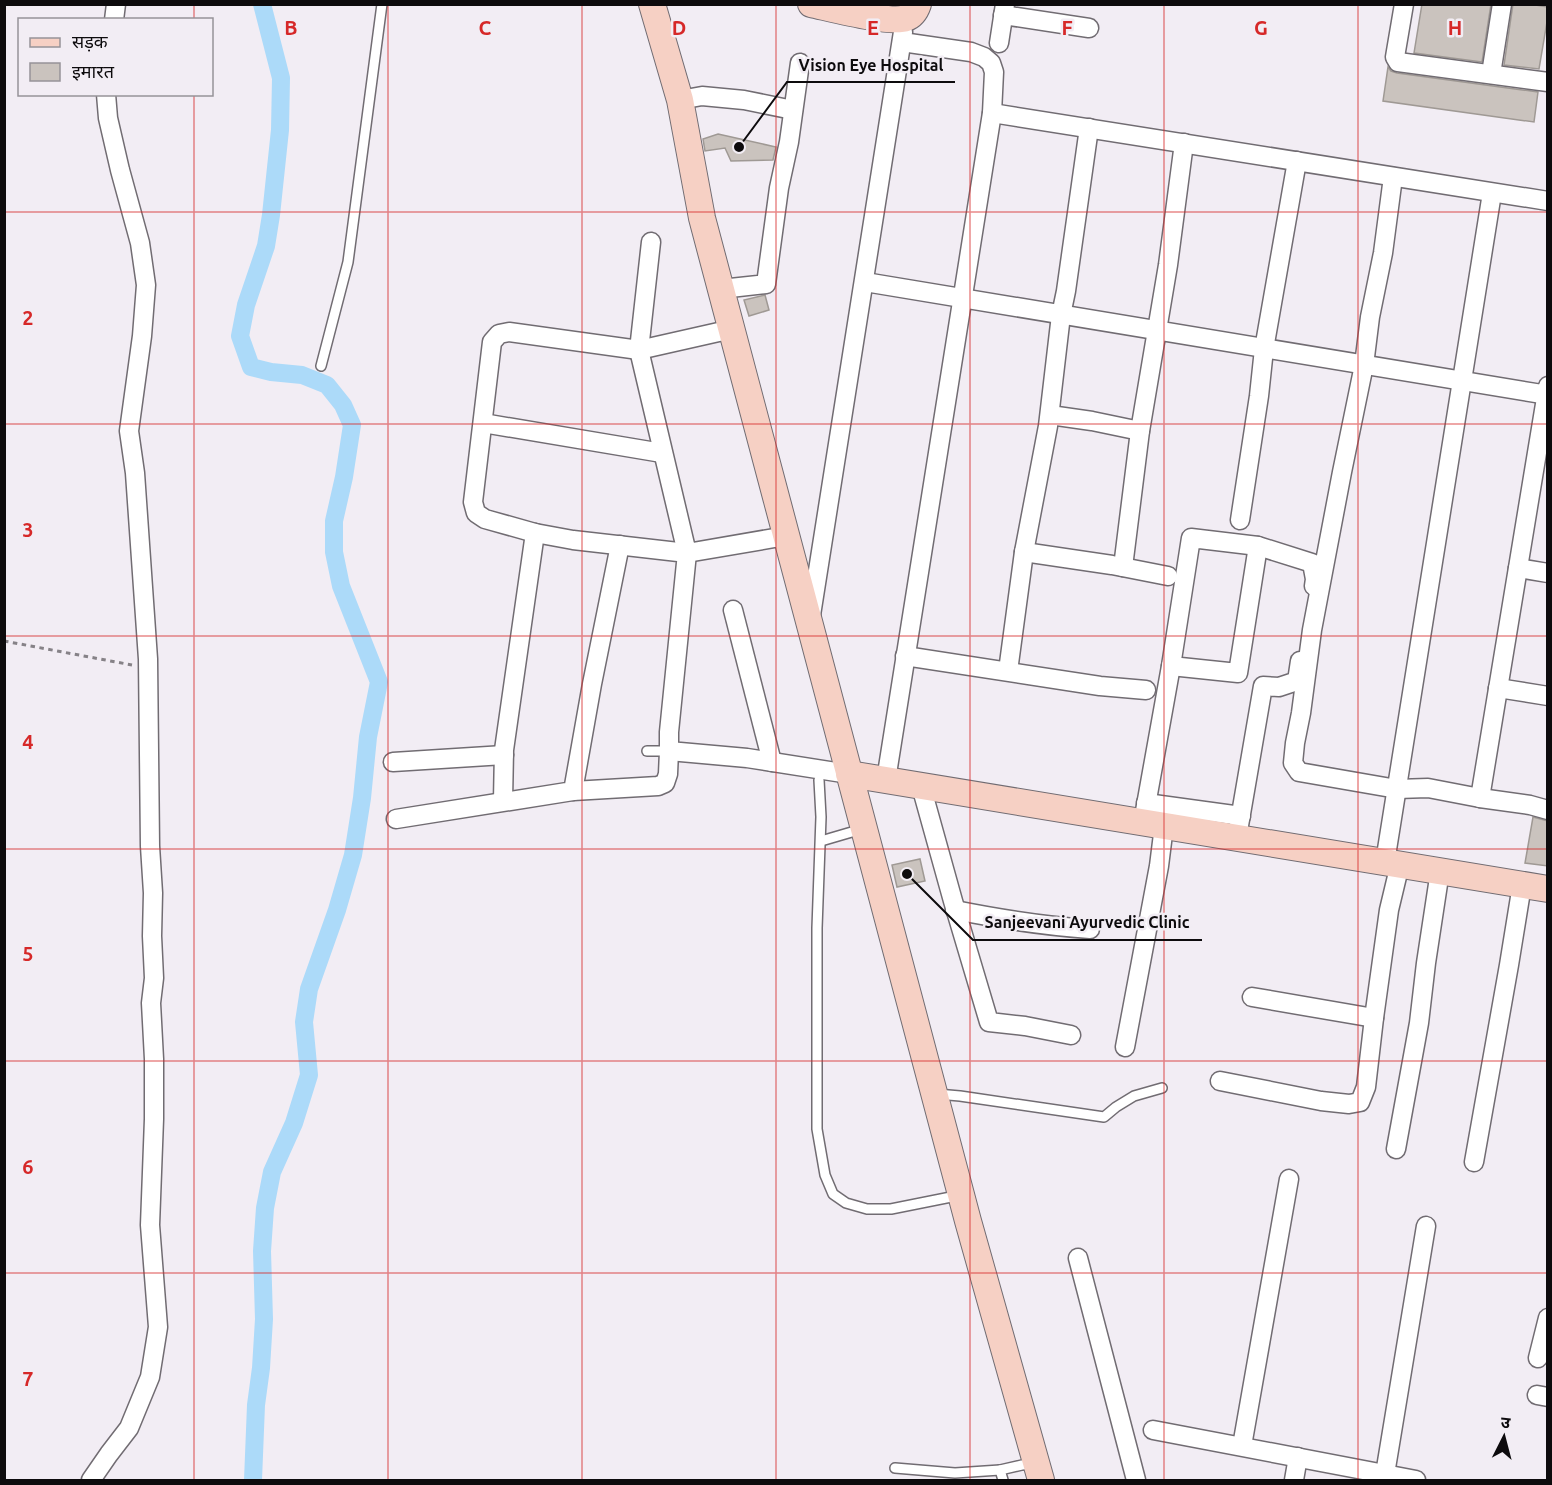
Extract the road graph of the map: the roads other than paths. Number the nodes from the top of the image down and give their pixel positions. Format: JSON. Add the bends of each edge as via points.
{"nodes":[{"id":1,"x":382,"y":4,"type":"edge"},
{"id":2,"x":652,"y":4,"type":"edge"},
{"id":3,"x":1404,"y":4,"type":"edge"},
{"id":4,"x":1502,"y":4,"type":"edge"},
{"id":5,"x":824,"y":6,"type":"edge"},
{"id":6,"x":1004,"y":10,"type":"edge"},
{"id":7,"x":908,"y":22,"type":"edge"},
{"id":8,"x":1089,"y":28,"type":"dead end"},
{"id":9,"x":999,"y":43,"type":"dead end"},
{"id":10,"x":800,"y":63,"type":"dead end"},
{"id":11,"x":1491,"y":74,"type":"junction"},
{"id":12,"x":1548,"y":82,"type":"edge"},
{"id":13,"x":106,"y":96,"type":"edge"},
{"id":14,"x":681,"y":100,"type":"junction"},
{"id":15,"x":793,"y":110,"type":"junction"},
{"id":16,"x":992,"y":113,"type":"junction"},
{"id":17,"x":1089,"y":128,"type":"junction"},
{"id":18,"x":1184,"y":143,"type":"junction"},
{"id":19,"x":1297,"y":161,"type":"junction"},
{"id":20,"x":1393,"y":177,"type":"junction"},
{"id":21,"x":1492,"y":193,"type":"junction"},
{"id":22,"x":1548,"y":201,"type":"edge"},
{"id":23,"x":651,"y":242,"type":"dead end"},
{"id":24,"x":865,"y":282,"type":"junction"},
{"id":25,"x":721,"y":289,"type":"junction"},
{"id":26,"x":962,"y":298,"type":"junction"},
{"id":27,"x":1060,"y":315,"type":"junction"},
{"id":28,"x":732,"y":330,"type":"junction"},
{"id":29,"x":1157,"y":331,"type":"junction"},
{"id":30,"x":1264,"y":348,"type":"junction"},
{"id":31,"x":639,"y":350,"type":"junction"},
{"id":32,"x":1364,"y":365,"type":"junction"},
{"id":33,"x":321,"y":366,"type":"dead end"},
{"id":34,"x":1462,"y":381,"type":"junction"},
{"id":35,"x":1547,"y":392,"type":"edge"},
{"id":36,"x":1050,"y":415,"type":"junction"},
{"id":37,"x":483,"y":423,"type":"junction"},
{"id":38,"x":1140,"y":431,"type":"junction"},
{"id":39,"x":662,"y":453,"type":"junction"},
{"id":40,"x":1540,"y":481,"type":"edge"},
{"id":41,"x":1240,"y":520,"type":"dead end"},
{"id":42,"x":535,"y":533,"type":"junction"},
{"id":43,"x":786,"y":536,"type":"junction"},
{"id":44,"x":620,"y":545,"type":"junction"},
{"id":45,"x":1258,"y":546,"type":"junction"},
{"id":46,"x":1024,"y":552,"type":"junction"},
{"id":47,"x":687,"y":553,"type":"junction"},
{"id":48,"x":1123,"y":567,"type":"junction"},
{"id":49,"x":1518,"y":567,"type":"junction"},
{"id":50,"x":1548,"y":573,"type":"edge"},
{"id":51,"x":1168,"y":576,"type":"dead end"},
{"id":52,"x":733,"y":610,"type":"dead end"},
{"id":53,"x":809,"y":624,"type":"junction"},
{"id":54,"x":905,"y":656,"type":"junction"},
{"id":55,"x":1171,"y":666,"type":"junction"},
{"id":56,"x":1008,"y":671,"type":"junction"},
{"id":57,"x":1238,"y":673,"type":"junction"},
{"id":58,"x":1263,"y":686,"type":"junction"},
{"id":59,"x":1498,"y":688,"type":"junction"},
{"id":60,"x":1146,"y":690,"type":"dead end"},
{"id":61,"x":1548,"y":696,"type":"edge"},
{"id":62,"x":647,"y":751,"type":"dead end"},
{"id":63,"x":669,"y":751,"type":"junction"},
{"id":64,"x":504,"y":755,"type":"junction"},
{"id":65,"x":393,"y":762,"type":"dead end"},
{"id":66,"x":772,"y":762,"type":"junction"},
{"id":67,"x":849,"y":774,"type":"junction"},
{"id":68,"x":819,"y":780,"type":"dead end"},
{"id":69,"x":886,"y":780,"type":"junction"},
{"id":70,"x":921,"y":786,"type":"junction"},
{"id":71,"x":1397,"y":789,"type":"junction"},
{"id":72,"x":573,"y":791,"type":"junction"},
{"id":73,"x":1480,"y":798,"type":"junction"},
{"id":74,"x":503,"y":801,"type":"junction"},
{"id":75,"x":1548,"y":810,"type":"edge"},
{"id":76,"x":1150,"y":812,"type":"junction"},
{"id":77,"x":396,"y":819,"type":"dead end"},
{"id":78,"x":1240,"y":822,"type":"junction"},
{"id":79,"x":864,"y":829,"type":"junction"},
{"id":80,"x":821,"y":841,"type":"junction"},
{"id":81,"x":1393,"y":863,"type":"junction"},
{"id":82,"x":1440,"y":871,"type":"junction"},
{"id":83,"x":1522,"y":885,"type":"junction"},
{"id":84,"x":1548,"y":889,"type":"edge"},
{"id":85,"x":955,"y":910,"type":"junction"},
{"id":86,"x":1090,"y":929,"type":"dead end"},
{"id":87,"x":1252,"y":997,"type":"dead end"},
{"id":88,"x":1374,"y":1018,"type":"junction"},
{"id":89,"x":1071,"y":1035,"type":"dead end"},
{"id":90,"x":1125,"y":1047,"type":"dead end"},
{"id":91,"x":1220,"y":1081,"type":"dead end"},
{"id":92,"x":1162,"y":1088,"type":"dead end"},
{"id":93,"x":934,"y":1094,"type":"junction"},
{"id":94,"x":1396,"y":1149,"type":"dead end"},
{"id":95,"x":1474,"y":1162,"type":"dead end"},
{"id":96,"x":1289,"y":1179,"type":"dead end"},
{"id":97,"x":962,"y":1195,"type":"junction"},
{"id":98,"x":1426,"y":1226,"type":"dead end"},
{"id":99,"x":1078,"y":1258,"type":"dead end"},
{"id":100,"x":1548,"y":1318,"type":"edge"},
{"id":101,"x":1538,"y":1358,"type":"dead end"},
{"id":102,"x":1153,"y":1430,"type":"dead end"},
{"id":103,"x":1242,"y":1446,"type":"junction"},
{"id":104,"x":1298,"y":1457,"type":"junction"},
{"id":105,"x":895,"y":1468,"type":"dead end"},
{"id":106,"x":1000,"y":1470,"type":"junction"},
{"id":107,"x":1039,"y":1472,"type":"edge"},
{"id":108,"x":1385,"y":1474,"type":"junction"},
{"id":109,"x":91,"y":1480,"type":"edge"},
{"id":110,"x":1003,"y":1480,"type":"edge"},
{"id":111,"x":1136,"y":1480,"type":"edge"},
{"id":112,"x":1294,"y":1480,"type":"edge"},
{"id":113,"x":1416,"y":1480,"type":"edge"}],
"edges":[{"from":1,"to":33,"type":"lane","via":[[348,262]]},
{"from":2,"to":14,"type":"street"},
{"from":3,"to":11,"type":"street","via":[[1395,57],[1398,62]]},
{"from":4,"to":11,"type":"street"},
{"from":5,"to":7,"type":"street"},
{"from":6,"to":8,"type":"street"},
{"from":6,"to":9,"type":"street"},
{"from":7,"to":16,"type":"street","via":[[991,63]]},
{"from":7,"to":24,"type":"street"},
{"from":10,"to":15,"type":"street"},
{"from":11,"to":12,"type":"street"},
{"from":13,"to":109,"type":"street","via":[[146,285],[129,430],[148,668],[154,978],[150,1225],[158,1327],[150,1377],[129,1428]]},
{"from":14,"to":15,"type":"street","via":[[702,96]]},
{"from":14,"to":25,"type":"street","via":[[702,218]]},
{"from":15,"to":25,"type":"street","via":[[766,284]]},
{"from":16,"to":17,"type":"street"},
{"from":16,"to":26,"type":"street"},
{"from":17,"to":18,"type":"street"},
{"from":17,"to":27,"type":"street"},
{"from":18,"to":19,"type":"street"},
{"from":18,"to":29,"type":"street"},
{"from":19,"to":20,"type":"street"},
{"from":19,"to":30,"type":"street"},
{"from":20,"to":21,"type":"street"},
{"from":20,"to":32,"type":"street"},
{"from":21,"to":22,"type":"street"},
{"from":21,"to":34,"type":"street"},
{"from":23,"to":31,"type":"street"},
{"from":24,"to":26,"type":"street"},
{"from":24,"to":53,"type":"street"},
{"from":25,"to":28,"type":"street"},
{"from":26,"to":27,"type":"street"},
{"from":26,"to":54,"type":"street"},
{"from":27,"to":29,"type":"street"},
{"from":27,"to":36,"type":"street"},
{"from":28,"to":31,"type":"street"},
{"from":28,"to":43,"type":"street"},
{"from":29,"to":30,"type":"street"},
{"from":29,"to":38,"type":"street"},
{"from":30,"to":32,"type":"street"},
{"from":30,"to":41,"type":"street"},
{"from":31,"to":37,"type":"street","via":[[509,332],[499,334],[492,342]]},
{"from":31,"to":39,"type":"street"},
{"from":32,"to":34,"type":"street"},
{"from":32,"to":71,"type":"street","via":[[1312,630],[1293,763],[1299,772]]},
{"from":34,"to":35,"type":"street"},
{"from":34,"to":71,"type":"street"},
{"from":35,"to":40,"type":"street"},
{"from":36,"to":38,"type":"street"},
{"from":36,"to":46,"type":"street"},
{"from":37,"to":39,"type":"street"},
{"from":37,"to":42,"type":"street","via":[[473,502],[476,513]]},
{"from":38,"to":48,"type":"street"},
{"from":39,"to":47,"type":"street"},
{"from":40,"to":49,"type":"street"},
{"from":42,"to":44,"type":"street"},
{"from":42,"to":64,"type":"street"},
{"from":43,"to":47,"type":"street"},
{"from":43,"to":53,"type":"street"},
{"from":44,"to":47,"type":"street"},
{"from":44,"to":72,"type":"street"},
{"from":45,"to":55,"type":"street","via":[[1191,538]]},
{"from":45,"to":57,"type":"street"},
{"from":45,"to":58,"type":"street","via":[[1312,562],[1315,579],[1297,681],[1279,687]]},
{"from":46,"to":48,"type":"street"},
{"from":46,"to":56,"type":"street"},
{"from":47,"to":63,"type":"street"},
{"from":48,"to":51,"type":"street"},
{"from":49,"to":50,"type":"street"},
{"from":49,"to":59,"type":"street"},
{"from":52,"to":66,"type":"street"},
{"from":53,"to":67,"type":"street"},
{"from":54,"to":56,"type":"street"},
{"from":54,"to":69,"type":"street"},
{"from":55,"to":57,"type":"street"},
{"from":55,"to":76,"type":"street"},
{"from":56,"to":60,"type":"street"},
{"from":57,"to":58,"type":"street"},
{"from":58,"to":78,"type":"street"},
{"from":59,"to":61,"type":"street"},
{"from":59,"to":73,"type":"street"},
{"from":62,"to":63,"type":"lane"},
{"from":63,"to":66,"type":"street"},
{"from":63,"to":72,"type":"street","via":[[668,774],[665,783],[658,786]]},
{"from":64,"to":65,"type":"street"},
{"from":64,"to":74,"type":"street"},
{"from":66,"to":67,"type":"street"},
{"from":67,"to":69,"type":"street"},
{"from":67,"to":79,"type":"street"},
{"from":68,"to":80,"type":"lane"},
{"from":69,"to":70,"type":"street"},
{"from":70,"to":76,"type":"street"},
{"from":70,"to":85,"type":"street"},
{"from":71,"to":73,"type":"street","via":[[1428,788]]},
{"from":71,"to":81,"type":"street"},
{"from":72,"to":74,"type":"street"},
{"from":73,"to":75,"type":"street"},
{"from":74,"to":77,"type":"street"},
{"from":76,"to":78,"type":"street"},
{"from":76,"to":90,"type":"street","via":[[1159,866]]},
{"from":78,"to":81,"type":"street"},
{"from":79,"to":80,"type":"lane"},
{"from":79,"to":93,"type":"street"},
{"from":80,"to":97,"type":"lane","via":[[817,1129],[825,1175],[833,1194],[867,1209],[891,1209]]},
{"from":81,"to":82,"type":"street"},
{"from":81,"to":88,"type":"street"},
{"from":82,"to":83,"type":"street"},
{"from":82,"to":94,"type":"street","via":[[1419,1023]]},
{"from":83,"to":84,"type":"street"},
{"from":83,"to":95,"type":"street"},
{"from":85,"to":86,"type":"street","via":[[996,919]]},
{"from":85,"to":89,"type":"street","via":[[989,1022]]},
{"from":87,"to":88,"type":"street"},
{"from":88,"to":91,"type":"street","via":[[1366,1087],[1360,1102],[1321,1101]]},
{"from":92,"to":93,"type":"lane","via":[[1134,1096],[1104,1117]]},
{"from":93,"to":97,"type":"street"},
{"from":96,"to":103,"type":"street"},
{"from":97,"to":107,"type":"street"},
{"from":98,"to":108,"type":"street"},
{"from":99,"to":111,"type":"street"},
{"from":100,"to":101,"type":"street"},
{"from":102,"to":103,"type":"street"},
{"from":103,"to":104,"type":"street"},
{"from":104,"to":108,"type":"street"},
{"from":104,"to":112,"type":"street"},
{"from":105,"to":106,"type":"lane","via":[[955,1473]]},
{"from":106,"to":107,"type":"lane","via":[[1023,1464]]},
{"from":106,"to":110,"type":"lane"},
{"from":108,"to":113,"type":"street"}]}
